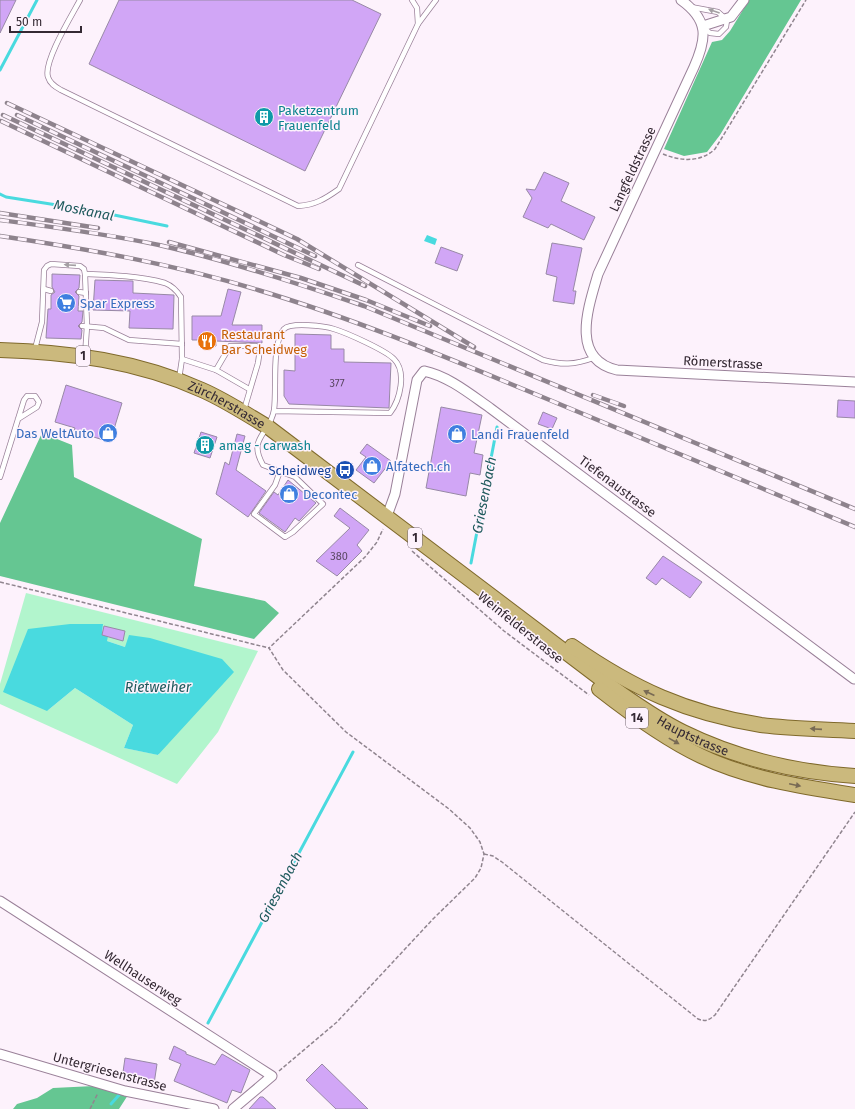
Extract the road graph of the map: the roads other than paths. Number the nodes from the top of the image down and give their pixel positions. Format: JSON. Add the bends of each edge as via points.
{"nodes":[{"id":1,"x":80,"y":0,"type":"edge"},
{"id":2,"x":412,"y":0,"type":"edge"},
{"id":3,"x":436,"y":0,"type":"edge"},
{"id":4,"x":681,"y":0,"type":"edge"},
{"id":5,"x":744,"y":0,"type":"edge"},
{"id":6,"x":691,"y":7,"type":"junction"},
{"id":7,"x":727,"y":20,"type":"junction"},
{"id":8,"x":418,"y":24,"type":"junction"},
{"id":9,"x":703,"y":26,"type":"junction"},
{"id":10,"x":358,"y":265,"type":"dead end"},
{"id":11,"x":85,"y":274,"type":"junction"},
{"id":12,"x":44,"y":289,"type":"junction"},
{"id":13,"x":52,"y":292,"type":"dead end"},
{"id":14,"x":79,"y":292,"type":"dead end"},
{"id":15,"x":86,"y":293,"type":"junction"},
{"id":16,"x":84,"y":326,"type":"junction"},
{"id":17,"x":40,"y":332,"type":"junction"},
{"id":18,"x":47,"y":332,"type":"dead end"},
{"id":19,"x":182,"y":344,"type":"junction"},
{"id":20,"x":0,"y":350,"type":"edge"},
{"id":21,"x":34,"y":351,"type":"junction"},
{"id":22,"x":84,"y":356,"type":"junction"},
{"id":23,"x":593,"y":358,"type":"junction"},
{"id":24,"x":182,"y":359,"type":"junction"},
{"id":25,"x":216,"y":370,"type":"junction"},
{"id":26,"x":179,"y":381,"type":"junction"},
{"id":27,"x":855,"y":382,"type":"edge"},
{"id":28,"x":249,"y":390,"type":"junction"},
{"id":29,"x":274,"y":411,"type":"junction"},
{"id":30,"x":243,"y":412,"type":"junction"},
{"id":31,"x":18,"y":419,"type":"junction"},
{"id":32,"x":268,"y":427,"type":"junction"},
{"id":33,"x":280,"y":471,"type":"junction"},
{"id":34,"x":0,"y":477,"type":"edge"},
{"id":35,"x":387,"y":516,"type":"junction"},
{"id":36,"x":457,"y":570,"type":"junction"},
{"id":37,"x":854,"y":679,"type":"edge"},
{"id":38,"x":855,"y":731,"type":"edge"},
{"id":39,"x":855,"y":776,"type":"edge"},
{"id":40,"x":855,"y":795,"type":"edge"},
{"id":41,"x":0,"y":901,"type":"edge"},
{"id":42,"x":0,"y":1054,"type":"edge"},
{"id":43,"x":214,"y":1109,"type":"edge"},
{"id":44,"x":234,"y":1109,"type":"edge"}],
"edges":[{"from":1,"to":8,"type":"lane","via":[[49,63],[47,76],[50,82],[61,90],[298,206],[324,200],[339,189]]},
{"from":2,"to":8,"type":"lane","via":[[417,8]]},
{"from":3,"to":8,"type":"lane"},
{"from":4,"to":6,"type":"street"},
{"from":5,"to":7,"type":"street","via":[[735,14]]},
{"from":7,"to":6,"type":"lane","one_way":true,"via":[[718,12]]},
{"from":6,"to":9,"type":"street"},
{"from":7,"to":9,"type":"street"},
{"from":9,"to":23,"type":"street","name":"Langfeldstrasse","via":[[699,56],[598,274],[591,297],[586,334]]},
{"from":10,"to":23,"type":"lane","via":[[543,360],[565,365]]},
{"from":11,"to":12,"type":"lane","one_way":true,"via":[[80,266],[51,264],[44,270]]},
{"from":11,"to":15,"type":"lane"},
{"from":11,"to":19,"type":"lane","via":[[166,284],[176,290],[182,297]]},
{"from":12,"to":13,"type":"lane"},
{"from":12,"to":17,"type":"lane","via":[[45,314]]},
{"from":14,"to":15,"type":"lane"},
{"from":15,"to":16,"type":"lane"},
{"from":16,"to":19,"type":"lane","via":[[104,328],[129,340]]},
{"from":16,"to":22,"type":"lane"},
{"from":17,"to":18,"type":"lane"},
{"from":17,"to":21,"type":"lane"},
{"from":19,"to":24,"type":"lane"},
{"from":20,"to":21,"type":"main road","name":"Zürcherstrasse","number":"1"},
{"from":21,"to":22,"type":"main road","name":"Zürcherstrasse","number":"1"},
{"from":22,"to":26,"type":"main road","name":"Zürcherstrasse","number":"1","via":[[130,365]]},
{"from":23,"to":27,"type":"street","name":"Römerstrasse","via":[[600,364],[617,370]]},
{"from":24,"to":25,"type":"lane"},
{"from":24,"to":26,"type":"lane"},
{"from":25,"to":28,"type":"lane"},
{"from":25,"to":28,"type":"lane","via":[[230,346],[256,346],[260,349],[258,363]]},
{"from":26,"to":30,"type":"main road","name":"Zürcherstrasse","number":"1"},
{"from":28,"to":30,"type":"lane"},
{"from":29,"to":29,"type":"lane","via":[[276,359],[280,336],[285,328],[294,325],[334,329],[373,346],[394,359],[400,368],[401,382],[394,408],[390,413]]},
{"from":29,"to":32,"type":"lane"},
{"from":30,"to":32,"type":"main road","name":"Zürcherstrasse","number":"1"},
{"from":31,"to":31,"type":"lane","via":[[37,407],[39,402],[35,396],[25,397]]},
{"from":31,"to":34,"type":"lane"},
{"from":32,"to":33,"type":"lane","via":[[256,448],[257,455],[263,465]]},
{"from":32,"to":35,"type":"main road","name":"Zürcherstrasse","number":"1"},
{"from":33,"to":33,"type":"lane","via":[[295,477],[323,504],[285,537],[254,514],[275,485]]},
{"from":35,"to":36,"type":"main road","name":"Zürcherstrasse","number":"1"},
{"from":35,"to":37,"type":"street","name":"Tiefenaustrasse","via":[[395,494],[416,380],[424,371],[432,372],[496,412]]},
{"from":38,"to":36,"type":"main road","name":"Weinfelderstrasse","number":"14","one_way":true,"via":[[762,725],[721,718],[681,706],[618,676],[506,599]]},
{"from":36,"to":39,"type":"main road","name":"Hauptstrasse","number":"1","via":[[613,688],[682,731],[747,758],[820,774]]},
{"from":36,"to":40,"type":"main road","name":"Weinfelderstrasse","number":"14","one_way":true,"via":[[485,599],[524,632],[624,709],[664,736],[702,756],[742,772]]},
{"from":41,"to":44,"type":"street","name":"Wellhauserweg","via":[[272,1076]]},
{"from":42,"to":43,"type":"street","name":"Untergriesenstrasse","via":[[102,1085]]}]}
